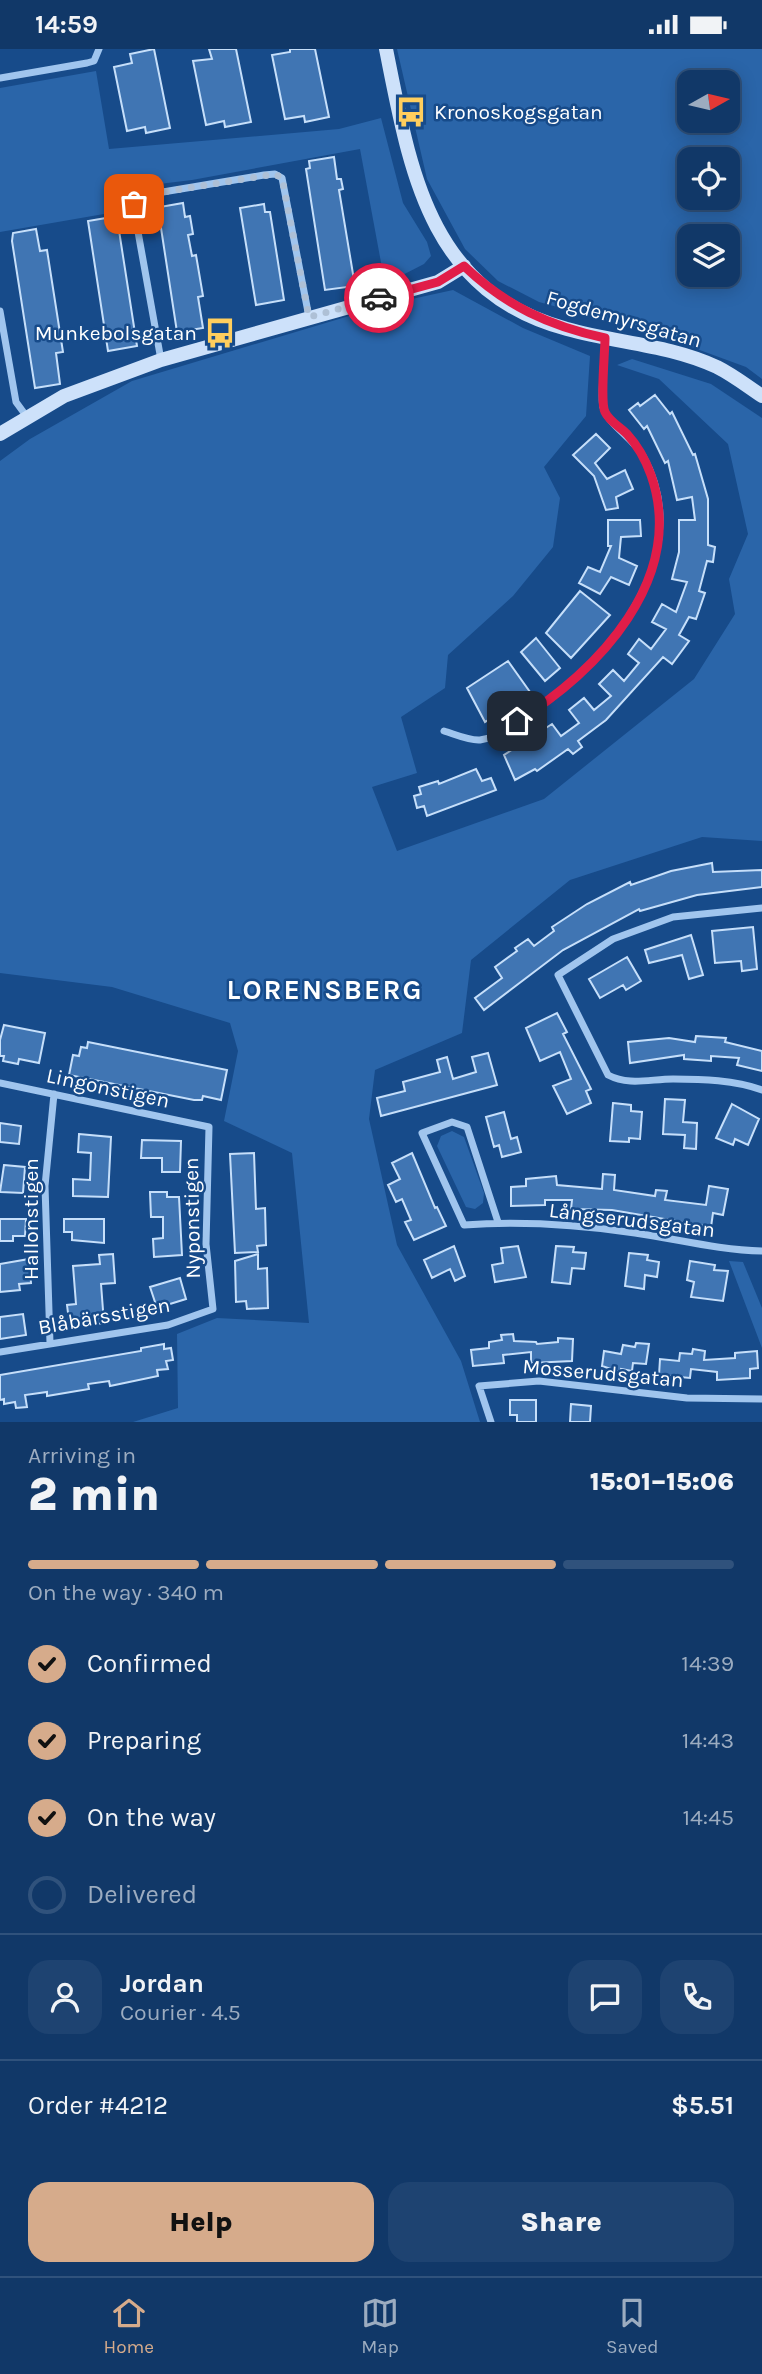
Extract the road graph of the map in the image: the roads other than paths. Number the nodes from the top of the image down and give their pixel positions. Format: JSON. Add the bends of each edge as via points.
{"nodes":[{"id":1,"x":99,"y":49,"type":"edge"},
{"id":2,"x":386,"y":49,"type":"edge"},
{"id":3,"x":0,"y":78,"type":"edge"},
{"id":4,"x":464,"y":266,"type":"junction"},
{"id":5,"x":0,"y":311,"type":"edge"},
{"id":6,"x":309,"y":317,"type":"junction"},
{"id":7,"x":605,"y":338,"type":"junction"},
{"id":8,"x":161,"y":360,"type":"junction"},
{"id":9,"x":762,"y":396,"type":"edge"},
{"id":10,"x":27,"y":417,"type":"junction"},
{"id":11,"x":0,"y":434,"type":"edge"},
{"id":12,"x":444,"y":731,"type":"dead end"},
{"id":13,"x":762,"y":908,"type":"edge"},
{"id":14,"x":0,"y":1083,"type":"edge"},
{"id":15,"x":762,"y":1090,"type":"edge"},
{"id":16,"x":54,"y":1094,"type":"junction"},
{"id":17,"x":209,"y":1126,"type":"joint"},
{"id":18,"x":498,"y":1223,"type":"junction"},
{"id":19,"x":762,"y":1251,"type":"edge"},
{"id":20,"x":213,"y":1310,"type":"joint"},
{"id":21,"x":50,"y":1343,"type":"junction"},
{"id":22,"x":0,"y":1352,"type":"edge"},
{"id":23,"x":762,"y":1399,"type":"edge"},
{"id":24,"x":491,"y":1422,"type":"edge"}],
"edges":[{"from":1,"to":3,"type":"street","via":[[94,61],[87,64]]},
{"from":2,"to":4,"type":"street","name":"Fogdemyrsgatan","via":[[415,182],[436,230]]},
{"from":4,"to":6,"type":"street","via":[[438,282]]},
{"from":4,"to":7,"type":"street","name":"Fogdemyrsgatan","via":[[518,309],[564,329]]},
{"from":5,"to":10,"type":"street","via":[[16,402]]},
{"from":6,"to":8,"type":"street"},
{"from":6,"to":8,"type":"street","via":[[282,178],[264,175],[145,195],[134,200]]},
{"from":7,"to":9,"type":"street","name":"Fogdemyrsgatan","via":[[716,367]]},
{"from":7,"to":12,"type":"street","via":[[602,403],[606,414],[643,456],[657,499],[658,554],[650,579],[640,600],[594,660],[535,710],[479,740]]},
{"from":8,"to":10,"type":"street","via":[[64,396]]},
{"from":10,"to":11,"type":"street"},
{"from":13,"to":15,"type":"street","via":[[673,917],[613,939],[558,975],[608,1075],[621,1082],[675,1079],[745,1084]]},
{"from":14,"to":16,"type":"street","name":"Lingonstigen"},
{"from":16,"to":17,"type":"street","name":"Lingonstigen"},
{"from":16,"to":21,"type":"street","name":"Hallonstigen","via":[[45,1186]]},
{"from":17,"to":20,"type":"street","name":"Nyponstigen","via":[[206,1244]]},
{"from":18,"to":18,"type":"street","name":"Långserudsgatan","via":[[467,1127],[452,1122],[422,1133],[464,1225]]},
{"from":18,"to":19,"type":"street","name":"Långserudsgatan","via":[[633,1233]]},
{"from":20,"to":21,"type":"street","name":"Blåbärsstigen","via":[[167,1325]]},
{"from":21,"to":22,"type":"street","name":"Blåbärsstigen"},
{"from":23,"to":24,"type":"street","name":"Mosserudsgatan","via":[[687,1398],[539,1381],[479,1385]]}]}
